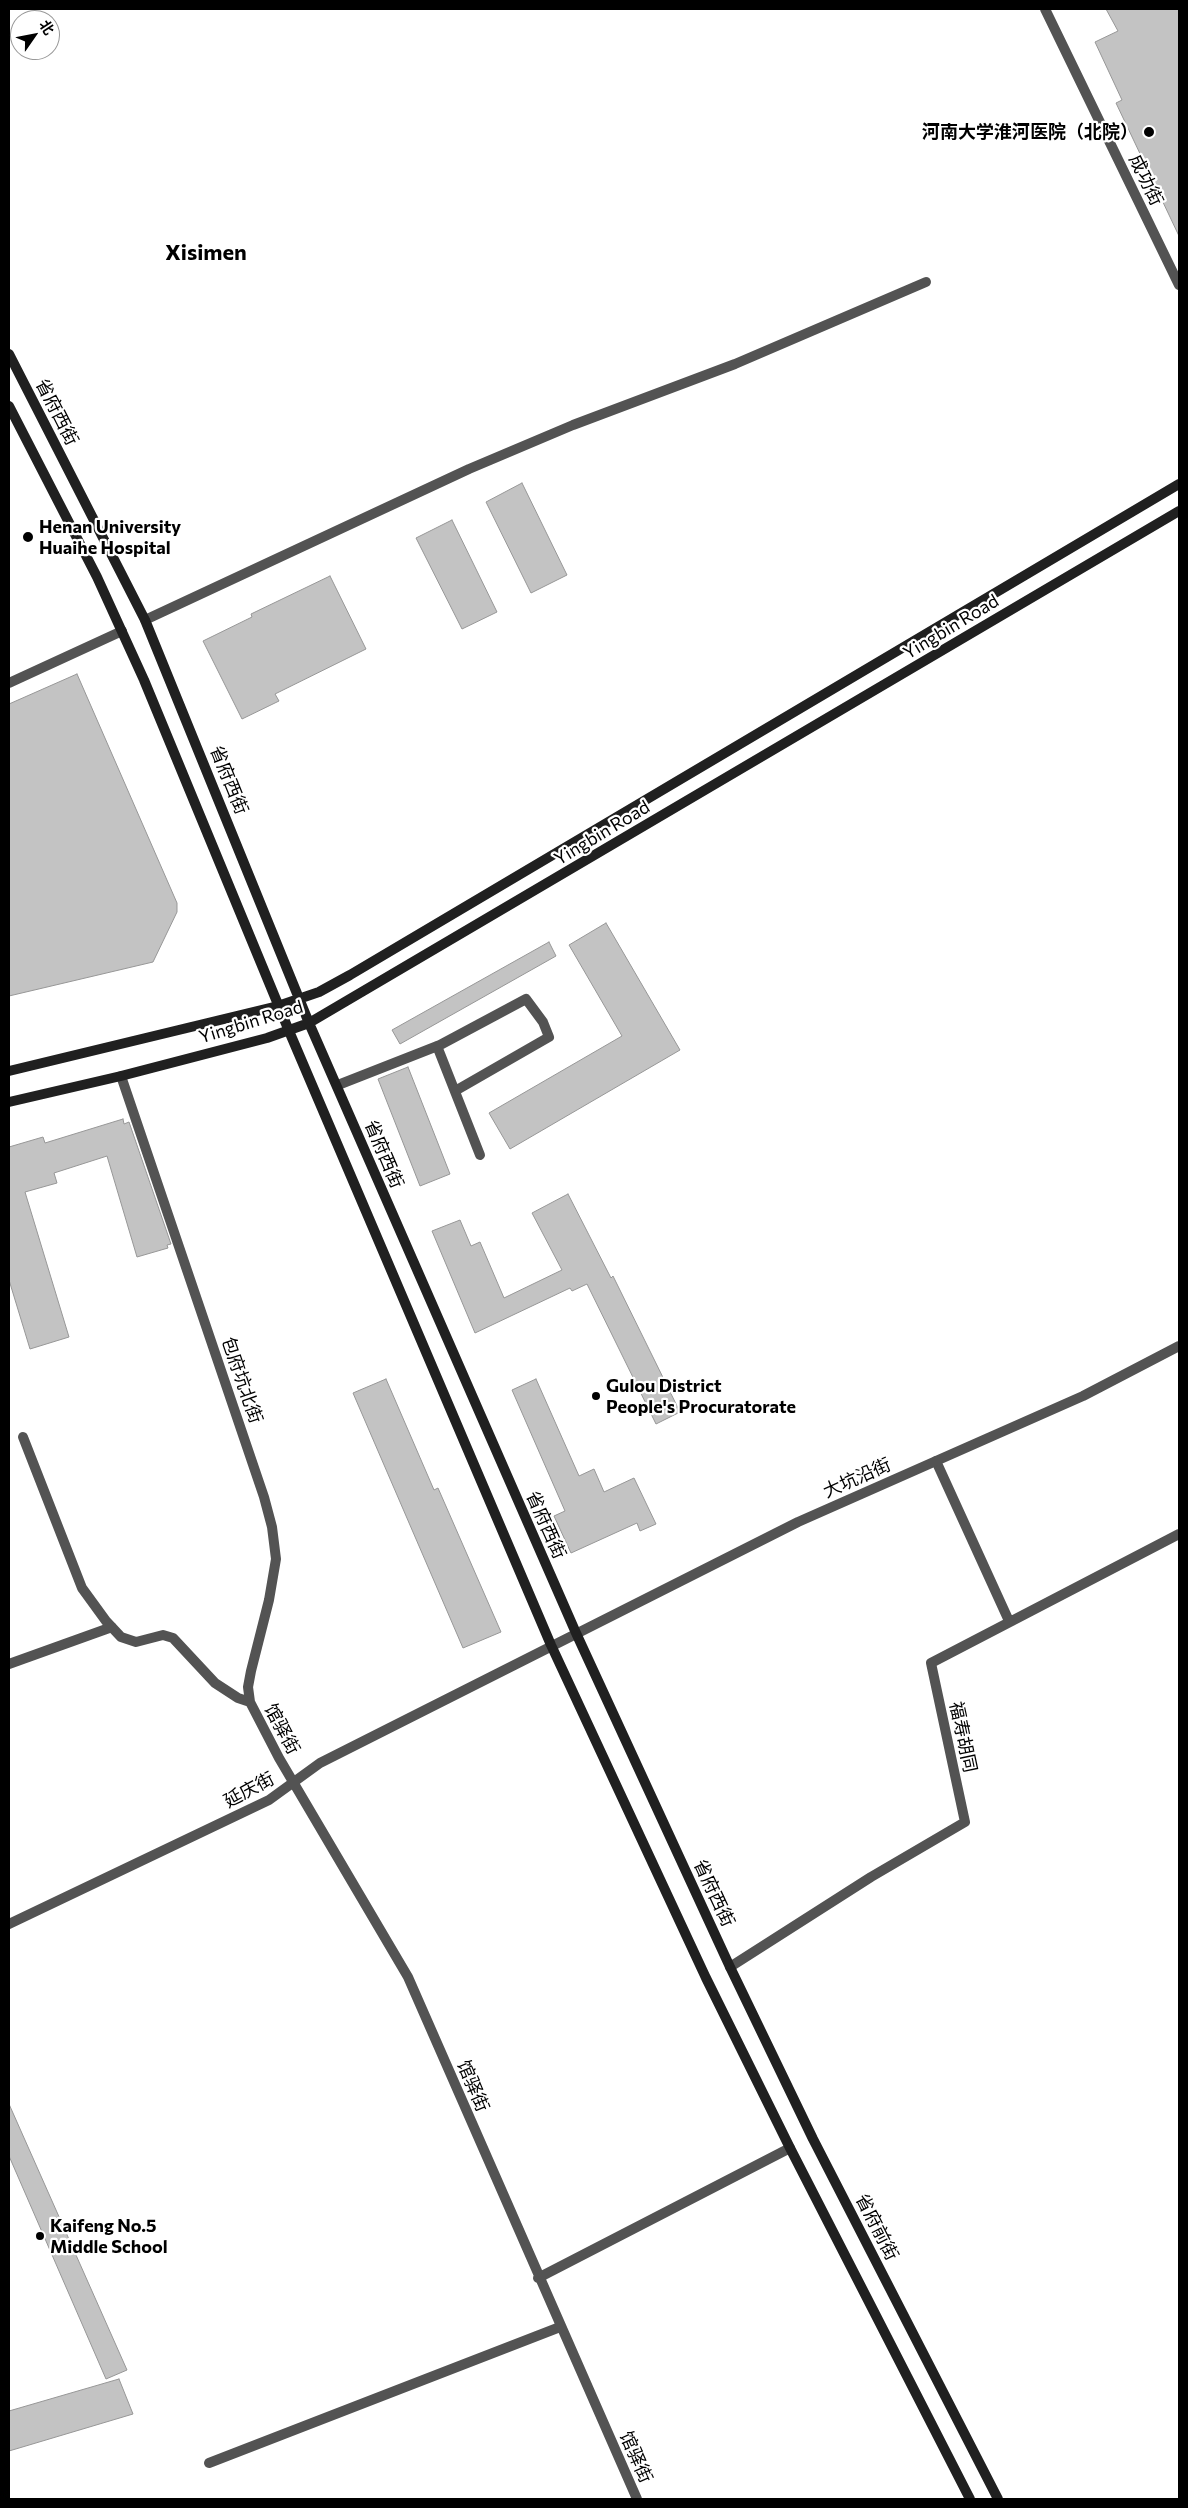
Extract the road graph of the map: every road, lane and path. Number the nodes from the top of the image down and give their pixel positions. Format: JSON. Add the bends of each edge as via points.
{"nodes":[{"id":1,"x":1045,"y":9,"type":"edge"},
{"id":2,"x":926,"y":282,"type":"dead end"},
{"id":3,"x":1179,"y":285,"type":"edge"},
{"id":4,"x":9,"y":354,"type":"edge"},
{"id":5,"x":9,"y":406,"type":"edge"},
{"id":6,"x":1179,"y":484,"type":"edge"},
{"id":7,"x":1179,"y":512,"type":"edge"},
{"id":8,"x":145,"y":620,"type":"junction"},
{"id":9,"x":122,"y":631,"type":"junction"},
{"id":10,"x":9,"y":683,"type":"edge"},
{"id":11,"x":301,"y":1000,"type":"junction"},
{"id":12,"x":278,"y":1006,"type":"junction"},
{"id":13,"x":309,"y":1023,"type":"junction"},
{"id":14,"x":288,"y":1031,"type":"junction"},
{"id":15,"x":437,"y":1046,"type":"junction"},
{"id":16,"x":9,"y":1071,"type":"edge"},
{"id":17,"x":121,"y":1076,"type":"junction"},
{"id":18,"x":338,"y":1085,"type":"junction"},
{"id":19,"x":455,"y":1091,"type":"junction"},
{"id":20,"x":9,"y":1102,"type":"edge"},
{"id":21,"x":480,"y":1154,"type":"dead end"},
{"id":22,"x":1179,"y":1346,"type":"edge"},
{"id":23,"x":23,"y":1437,"type":"dead end"},
{"id":24,"x":936,"y":1461,"type":"junction"},
{"id":25,"x":1179,"y":1534,"type":"edge"},
{"id":26,"x":1009,"y":1621,"type":"junction"},
{"id":27,"x":112,"y":1627,"type":"junction"},
{"id":28,"x":576,"y":1632,"type":"junction"},
{"id":29,"x":551,"y":1645,"type":"junction"},
{"id":30,"x":9,"y":1664,"type":"edge"},
{"id":31,"x":250,"y":1702,"type":"junction"},
{"id":32,"x":293,"y":1783,"type":"junction"},
{"id":33,"x":9,"y":1924,"type":"edge"},
{"id":34,"x":730,"y":1967,"type":"junction"},
{"id":35,"x":790,"y":2148,"type":"junction"},
{"id":36,"x":538,"y":2278,"type":"junction"},
{"id":37,"x":560,"y":2327,"type":"junction"},
{"id":38,"x":209,"y":2463,"type":"dead end"},
{"id":39,"x":637,"y":2499,"type":"edge"},
{"id":40,"x":970,"y":2499,"type":"edge"},
{"id":41,"x":998,"y":2499,"type":"edge"}],
"edges":[{"from":1,"to":3,"type":"street","name":"成功街"},
{"from":2,"to":8,"type":"street","via":[[735,364],[573,424],[469,469]]},
{"from":4,"to":8,"type":"street","name":"省府西街"},
{"from":5,"to":9,"type":"street"},
{"from":6,"to":11,"type":"street","name":"Yingbin Road","via":[[350,975]]},
{"from":7,"to":13,"type":"street","name":"Yingbin Road"},
{"from":8,"to":11,"type":"street","name":"省府西街"},
{"from":9,"to":10,"type":"street"},
{"from":9,"to":12,"type":"street"},
{"from":11,"to":12,"type":"street","name":"Yingbin Road"},
{"from":11,"to":13,"type":"street","name":"省府西街"},
{"from":12,"to":14,"type":"street"},
{"from":12,"to":16,"type":"street","name":"Yingbin Road"},
{"from":13,"to":14,"type":"street","name":"Yingbin Road"},
{"from":13,"to":18,"type":"street","name":"省府西街"},
{"from":14,"to":17,"type":"street","name":"Yingbin Road"},
{"from":14,"to":29,"type":"street"},
{"from":15,"to":18,"type":"street"},
{"from":15,"to":19,"type":"street"},
{"from":15,"to":19,"type":"street","via":[[526,999],[549,1037]]},
{"from":17,"to":20,"type":"street","name":"Yingbin Road"},
{"from":17,"to":31,"type":"street","name":"包府坑北街","via":[[272,1527],[276,1559],[250,1671]]},
{"from":18,"to":28,"type":"street","name":"省府西街"},
{"from":19,"to":21,"type":"street"},
{"from":22,"to":24,"type":"street","name":"大坑沿街","via":[[1083,1396]]},
{"from":23,"to":27,"type":"street","via":[[82,1588]]},
{"from":24,"to":26,"type":"street"},
{"from":24,"to":28,"type":"street","name":"大坑沿街","via":[[798,1522]]},
{"from":25,"to":26,"type":"street","name":"福寿胡同"},
{"from":26,"to":34,"type":"street","name":"福寿胡同","via":[[931,1663],[965,1822],[871,1877]]},
{"from":27,"to":30,"type":"street"},
{"from":27,"to":31,"type":"street","via":[[121,1636],[136,1642],[163,1635],[173,1638],[215,1683]]},
{"from":28,"to":29,"type":"street","name":"大坑沿街"},
{"from":28,"to":34,"type":"street","name":"省府西街"},
{"from":29,"to":32,"type":"street","name":"延庆街","via":[[320,1763]]},
{"from":29,"to":35,"type":"street","via":[[706,1978]]},
{"from":31,"to":32,"type":"street","name":"馆驿街"},
{"from":32,"to":33,"type":"street","name":"延庆街","via":[[269,1800]]},
{"from":32,"to":36,"type":"street","name":"馆驿街","via":[[408,1977]]},
{"from":34,"to":41,"type":"street","name":"省府前街","via":[[813,2139]]},
{"from":35,"to":36,"type":"street"},
{"from":35,"to":40,"type":"street"},
{"from":36,"to":37,"type":"street","name":"馆驿街"},
{"from":37,"to":38,"type":"street"},
{"from":37,"to":39,"type":"street","name":"馆驿街"}]}
